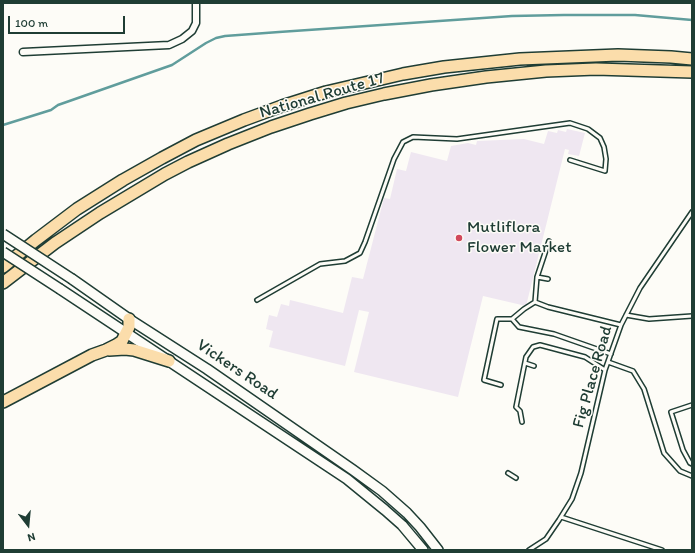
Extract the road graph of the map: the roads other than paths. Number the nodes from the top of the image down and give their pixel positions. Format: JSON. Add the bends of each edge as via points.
{"nodes":[{"id":1,"x":196,"y":3,"type":"edge"},
{"id":2,"x":22,"y":52,"type":"dead end"},
{"id":3,"x":692,"y":59,"type":"edge"},
{"id":4,"x":692,"y":72,"type":"edge"},
{"id":5,"x":570,"y":160,"type":"dead end"},
{"id":6,"x":692,"y":212,"type":"edge"},
{"id":7,"x":3,"y":234,"type":"edge"},
{"id":8,"x":549,"y":241,"type":"dead end"},
{"id":9,"x":3,"y":252,"type":"edge"},
{"id":10,"x":3,"y":267,"type":"edge"},
{"id":11,"x":538,"y":277,"type":"junction"},
{"id":12,"x":548,"y":278,"type":"dead end"},
{"id":13,"x":3,"y":283,"type":"edge"},
{"id":14,"x":257,"y":300,"type":"dead end"},
{"id":15,"x":535,"y":302,"type":"junction"},
{"id":16,"x":626,"y":315,"type":"junction"},
{"id":17,"x":692,"y":316,"type":"edge"},
{"id":18,"x":130,"y":319,"type":"junction"},
{"id":19,"x":512,"y":319,"type":"junction"},
{"id":20,"x":621,"y":325,"type":"junction"},
{"id":21,"x":126,"y":334,"type":"junction"},
{"id":22,"x":106,"y":350,"type":"junction"},
{"id":23,"x":611,"y":354,"type":"junction"},
{"id":24,"x":169,"y":361,"type":"junction"},
{"id":25,"x":608,"y":362,"type":"junction"},
{"id":26,"x":524,"y":363,"type":"junction"},
{"id":27,"x":534,"y":366,"type":"dead end"},
{"id":28,"x":606,"y":370,"type":"junction"},
{"id":29,"x":501,"y":385,"type":"dead end"},
{"id":30,"x":3,"y":402,"type":"edge"},
{"id":31,"x":692,"y":405,"type":"edge"},
{"id":32,"x":522,"y":422,"type":"dead end"},
{"id":33,"x":692,"y":464,"type":"edge"},
{"id":34,"x":508,"y":473,"type":"dead end"},
{"id":35,"x":692,"y":476,"type":"edge"},
{"id":36,"x":516,"y":478,"type":"dead end"},
{"id":37,"x":561,"y":517,"type":"junction"},
{"id":38,"x":423,"y":550,"type":"edge"},
{"id":39,"x":438,"y":550,"type":"edge"},
{"id":40,"x":529,"y":550,"type":"edge"},
{"id":41,"x":662,"y":550,"type":"edge"}],
"edges":[{"from":1,"to":2,"type":"street","via":[[196,23],[192,31],[169,45]]},
{"from":3,"to":10,"type":"highway","via":[[618,55],[520,59],[444,67],[326,92],[244,120],[196,140],[162,158],[77,209]]},
{"from":4,"to":13,"type":"highway","name":"National Route 17","via":[[596,69],[486,77],[431,84],[346,103],[310,114],[228,144],[165,174],[55,243]]},
{"from":5,"to":14,"type":"lane","via":[[605,172],[606,159],[600,138],[588,129],[570,123],[457,139],[413,137],[403,142],[394,159],[360,253],[345,261],[320,264]]},
{"from":6,"to":16,"type":"lane","name":"Fig Place Road","via":[[640,288]]},
{"from":7,"to":18,"type":"main road","name":"Vickers Road","bridge":true},
{"from":8,"to":11,"type":"lane"},
{"from":9,"to":21,"type":"main road","name":"Vickers Road","bridge":true},
{"from":11,"to":12,"type":"lane"},
{"from":11,"to":15,"type":"lane"},
{"from":15,"to":19,"type":"lane"},
{"from":15,"to":20,"type":"lane"},
{"from":16,"to":17,"type":"lane","via":[[649,319]]},
{"from":16,"to":20,"type":"lane","name":"Fig Place Road"},
{"from":18,"to":21,"type":"highway"},
{"from":18,"to":39,"type":"main road","name":"Vickers Road","via":[[364,478],[406,513]]},
{"from":19,"to":23,"type":"lane","via":[[519,327],[554,334]]},
{"from":19,"to":29,"type":"lane","via":[[497,319],[484,380]]},
{"from":20,"to":23,"type":"lane","name":"Fig Place Road"},
{"from":21,"to":22,"type":"highway","via":[[122,341]]},
{"from":21,"to":24,"type":"main road","name":"Vickers Road"},
{"from":22,"to":24,"type":"highway","via":[[134,350]]},
{"from":22,"to":30,"type":"highway"},
{"from":23,"to":25,"type":"lane","name":"Fig Place Road"},
{"from":24,"to":38,"type":"main road","name":"Vickers Road","via":[[347,480],[402,525]]},
{"from":25,"to":28,"type":"lane","name":"Fig Place Road"},
{"from":25,"to":35,"type":"lane","via":[[633,371],[644,389],[664,453],[680,471]]},
{"from":26,"to":27,"type":"lane"},
{"from":26,"to":28,"type":"lane","via":[[533,347],[540,345],[585,357]]},
{"from":26,"to":32,"type":"lane","via":[[516,407],[520,411]]},
{"from":28,"to":37,"type":"lane","name":"Fig Place Road","via":[[581,473],[572,499]]},
{"from":31,"to":33,"type":"lane","via":[[671,412],[683,450]]},
{"from":34,"to":36,"type":"lane"},
{"from":37,"to":40,"type":"lane","name":"Fig Place Road","via":[[546,539]]},
{"from":37,"to":41,"type":"lane"}]}
